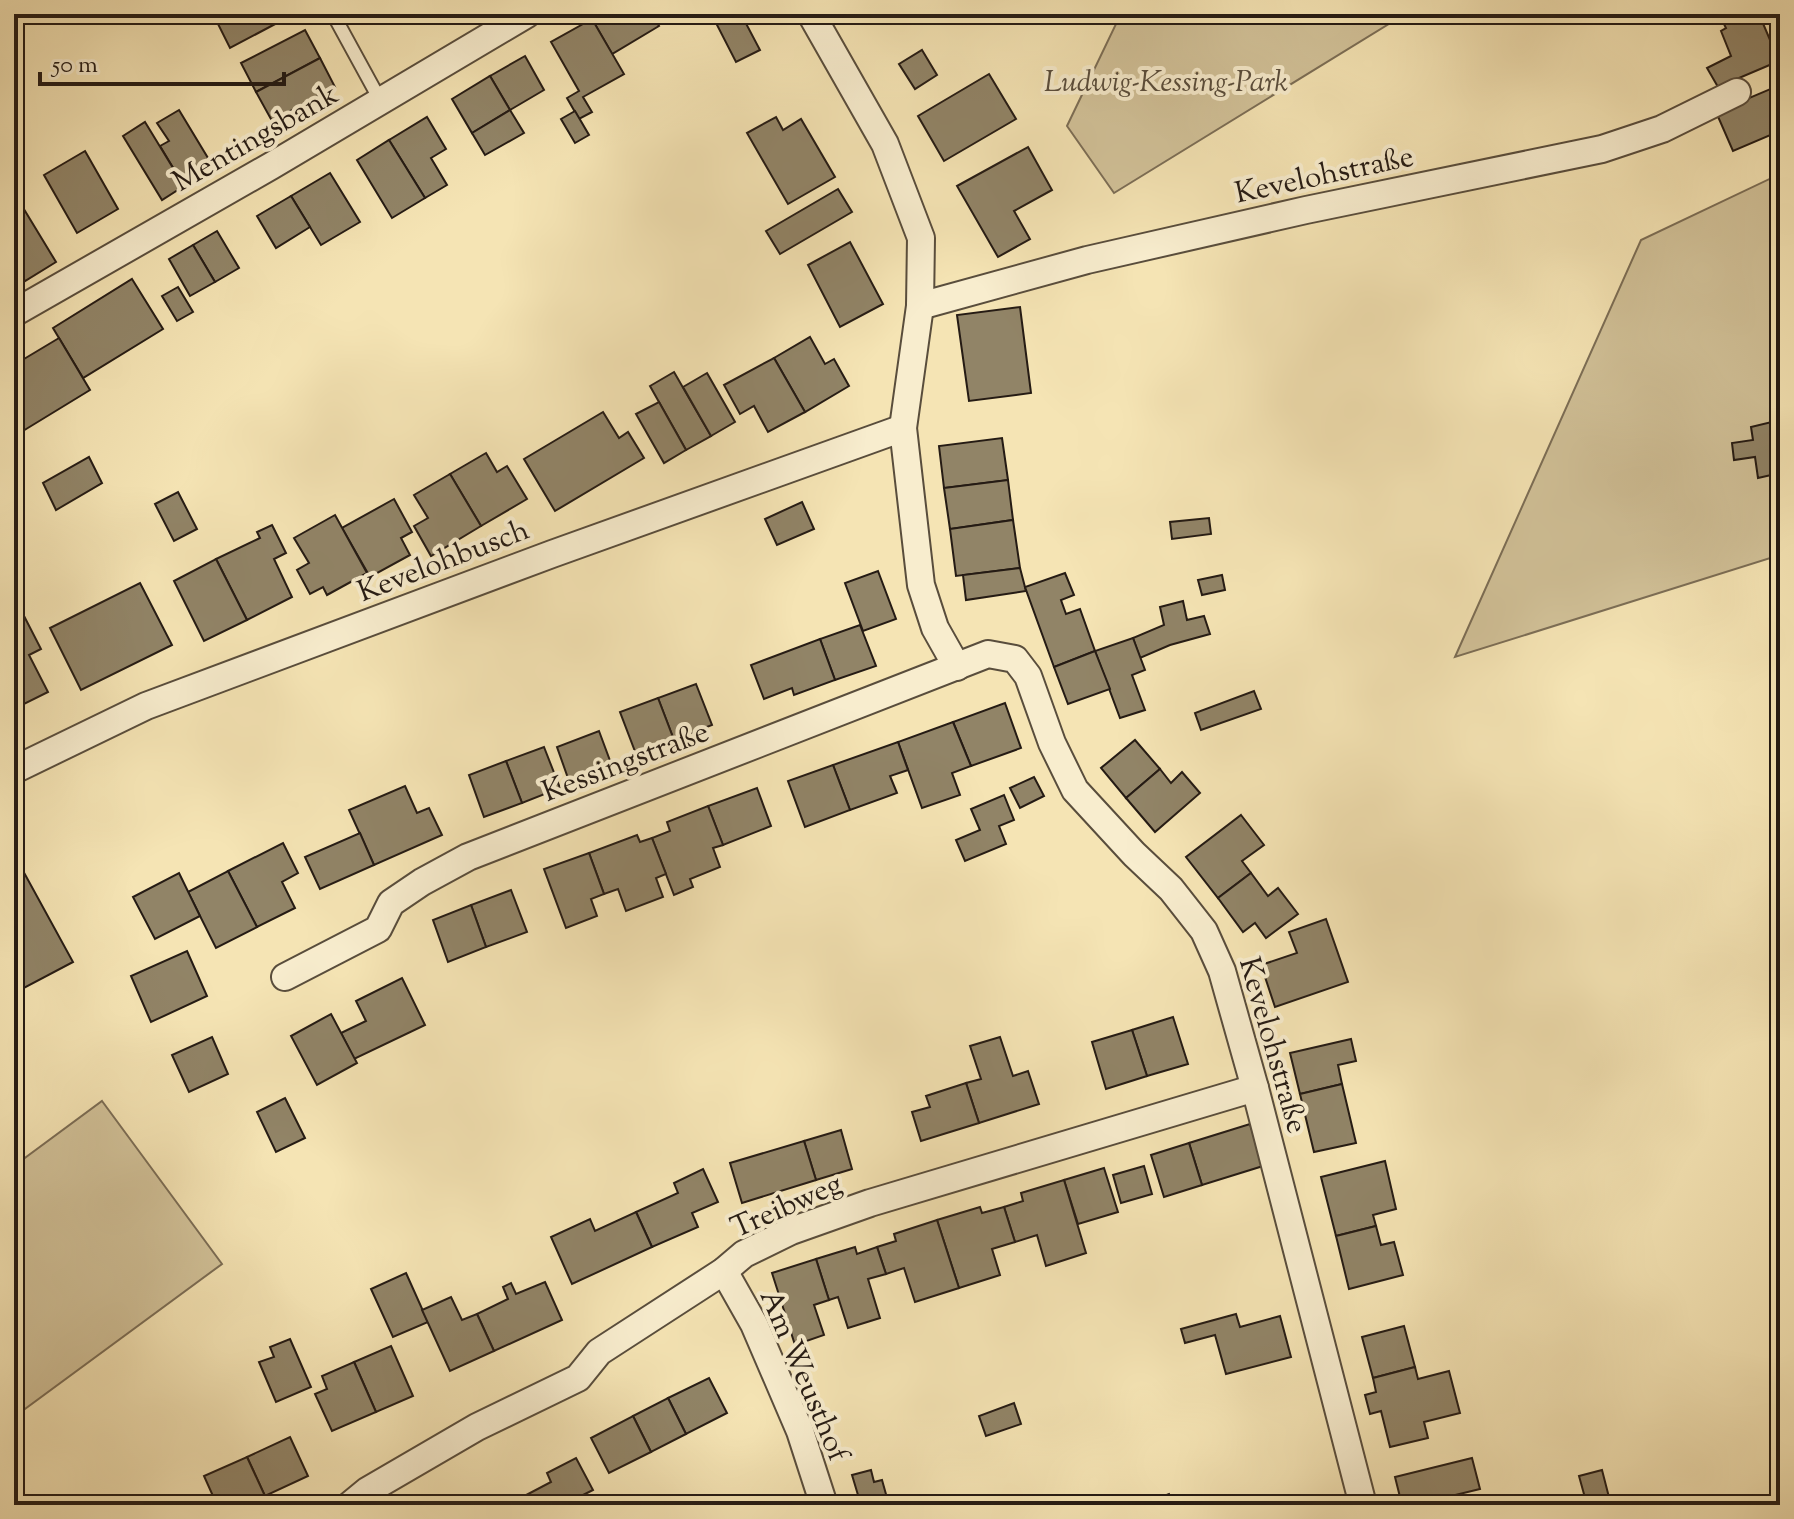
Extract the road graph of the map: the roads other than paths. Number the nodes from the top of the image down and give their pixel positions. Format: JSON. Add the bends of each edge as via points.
{"nodes":[{"id":1,"x":333,"y":14,"type":"edge"},
{"id":2,"x":527,"y":14,"type":"edge"},
{"id":3,"x":811,"y":14,"type":"edge"},
{"id":4,"x":1737,"y":92,"type":"dead end"},
{"id":5,"x":380,"y":100,"type":"junction"},
{"id":6,"x":920,"y":306,"type":"junction"},
{"id":7,"x":14,"y":313,"type":"edge"},
{"id":8,"x":903,"y":428,"type":"junction"},
{"id":9,"x":1015,"y":659,"type":"joint"},
{"id":10,"x":957,"y":667,"type":"junction"},
{"id":11,"x":14,"y":770,"type":"edge"},
{"id":12,"x":285,"y":977,"type":"dead end"},
{"id":13,"x":1255,"y":1088,"type":"junction"},
{"id":14,"x":724,"y":1271,"type":"junction"},
{"id":15,"x":350,"y":1505,"type":"edge"},
{"id":16,"x":824,"y":1505,"type":"edge"},
{"id":17,"x":1363,"y":1505,"type":"edge"}],
"edges":[{"from":1,"to":5,"type":"lane"},
{"from":2,"to":5,"type":"street","name":"Mentingsbank"},
{"from":3,"to":6,"type":"street","via":[[885,144],[921,238]]},
{"from":4,"to":6,"type":"street","name":"Kevelohstraße","via":[[1662,129],[1602,149],[1087,260]]},
{"from":5,"to":7,"type":"street","name":"Mentingsbank"},
{"from":6,"to":8,"type":"street"},
{"from":8,"to":10,"type":"street","via":[[921,585],[935,628]]},
{"from":8,"to":11,"type":"street","name":"Kevelohbusch","via":[[146,706]]},
{"from":9,"to":10,"type":"street","name":"Kessingstraße","via":[[988,654]]},
{"from":9,"to":13,"type":"street","name":"Kevelohstraße","via":[[1028,676],[1075,790],[1171,889],[1204,931],[1222,971]]},
{"from":10,"to":12,"type":"street","name":"Kessingstraße","via":[[468,857],[391,903],[378,929]]},
{"from":13,"to":14,"type":"street","name":"Treibweg","via":[[870,1203],[791,1231],[744,1254]]},
{"from":13,"to":17,"type":"street","name":"Kevelohstraße"},
{"from":14,"to":15,"type":"street","name":"Treibweg","via":[[599,1352],[578,1378],[477,1427]]},
{"from":14,"to":16,"type":"street","name":"Am Weusthof","via":[[800,1431]]}]}
